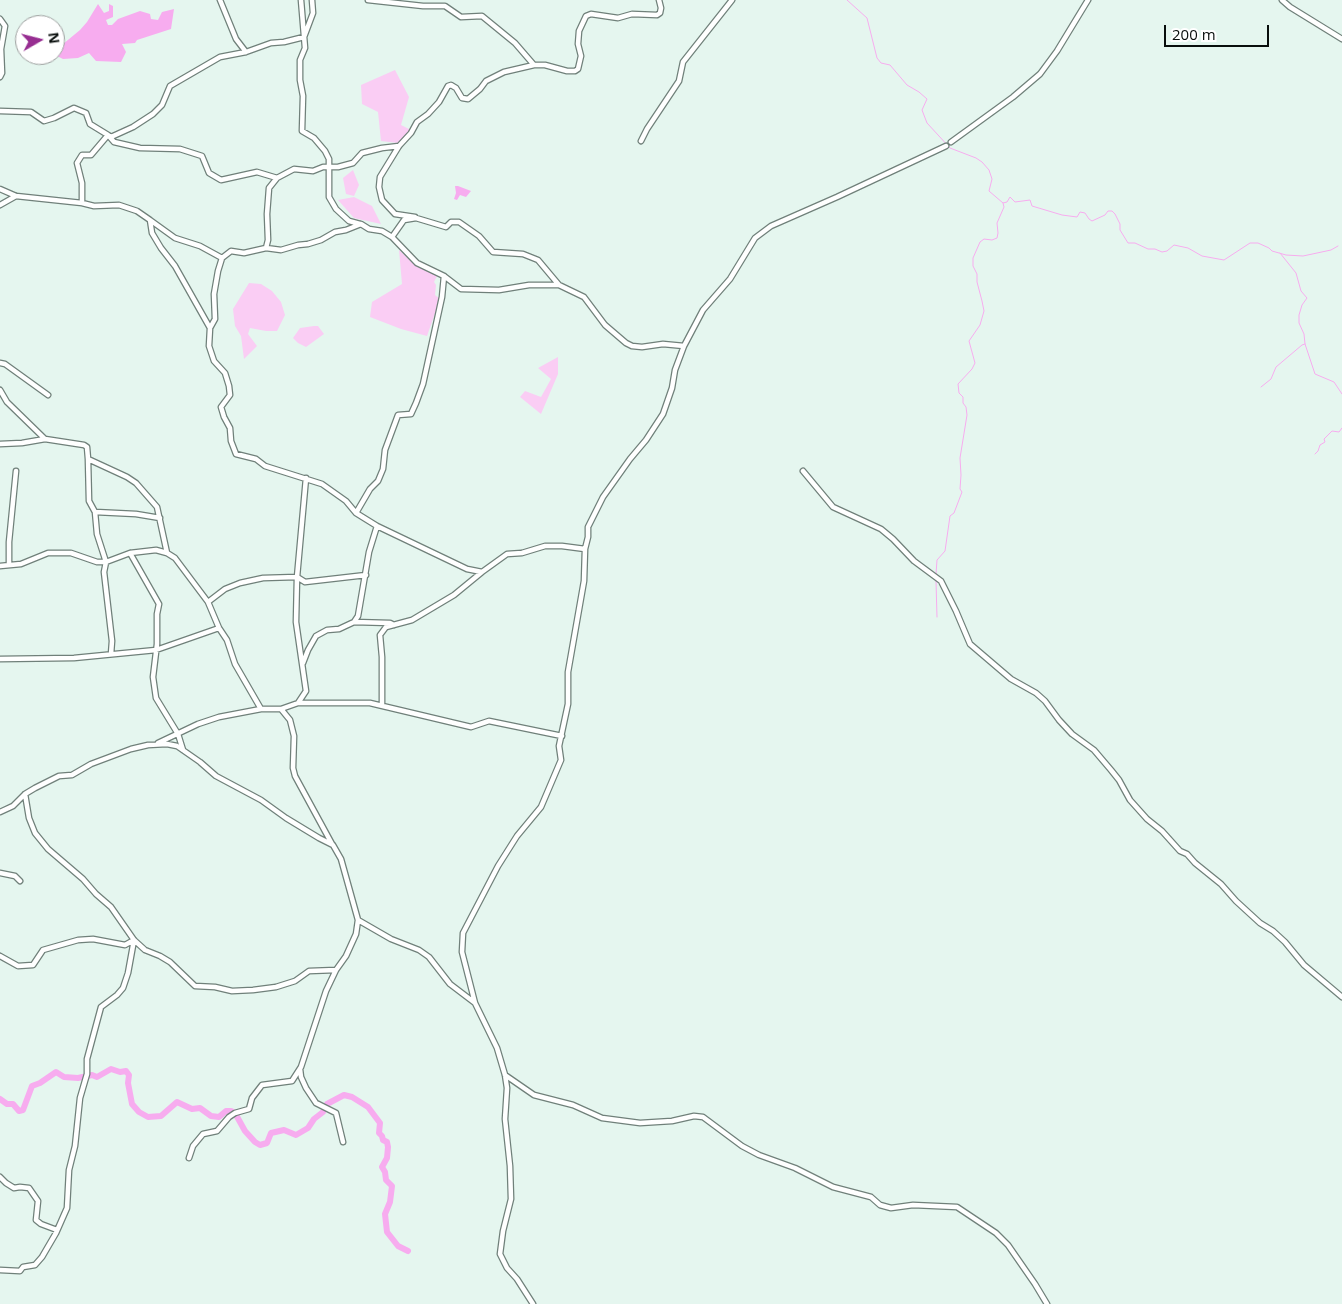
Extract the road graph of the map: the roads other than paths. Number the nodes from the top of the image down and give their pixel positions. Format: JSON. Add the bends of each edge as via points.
{"nodes":[{"id":1,"x":220,"y":0,"type":"edge"},
{"id":2,"x":300,"y":0,"type":"edge"},
{"id":3,"x":312,"y":0,"type":"edge"},
{"id":4,"x":368,"y":0,"type":"edge"},
{"id":5,"x":659,"y":0,"type":"edge"},
{"id":6,"x":732,"y":0,"type":"edge"},
{"id":7,"x":1088,"y":0,"type":"edge"},
{"id":8,"x":1282,"y":0,"type":"edge"},
{"id":9,"x":0,"y":19,"type":"edge"},
{"id":10,"x":304,"y":37,"type":"junction"},
{"id":11,"x":1342,"y":39,"type":"edge"},
{"id":12,"x":246,"y":52,"type":"junction"},
{"id":13,"x":534,"y":64,"type":"junction"},
{"id":14,"x":0,"y":77,"type":"edge"},
{"id":15,"x":0,"y":111,"type":"edge"},
{"id":16,"x":108,"y":135,"type":"junction"},
{"id":17,"x":641,"y":140,"type":"dead end"},
{"id":18,"x":952,"y":142,"type":"dead end"},
{"id":19,"x":399,"y":146,"type":"junction"},
{"id":20,"x":946,"y":146,"type":"dead end"},
{"id":21,"x":330,"y":166,"type":"junction"},
{"id":22,"x":276,"y":178,"type":"junction"},
{"id":23,"x":0,"y":189,"type":"edge"},
{"id":24,"x":16,"y":196,"type":"junction"},
{"id":25,"x":82,"y":202,"type":"junction"},
{"id":26,"x":0,"y":205,"type":"edge"},
{"id":27,"x":416,"y":218,"type":"junction"},
{"id":28,"x":150,"y":220,"type":"junction"},
{"id":29,"x":361,"y":224,"type":"junction"},
{"id":30,"x":392,"y":237,"type":"junction"},
{"id":31,"x":266,"y":248,"type":"junction"},
{"id":32,"x":222,"y":258,"type":"junction"},
{"id":33,"x":444,"y":276,"type":"junction"},
{"id":34,"x":559,"y":285,"type":"junction"},
{"id":35,"x":210,"y":328,"type":"junction"},
{"id":36,"x":684,"y":346,"type":"junction"},
{"id":37,"x":0,"y":363,"type":"edge"},
{"id":38,"x":0,"y":390,"type":"edge"},
{"id":39,"x":48,"y":395,"type":"dead end"},
{"id":40,"x":45,"y":440,"type":"junction"},
{"id":41,"x":0,"y":444,"type":"edge"},
{"id":42,"x":88,"y":459,"type":"junction"},
{"id":43,"x":16,"y":471,"type":"dead end"},
{"id":44,"x":803,"y":471,"type":"dead end"},
{"id":45,"x":306,"y":478,"type":"junction"},
{"id":46,"x":95,"y":512,"type":"junction"},
{"id":47,"x":356,"y":513,"type":"junction"},
{"id":48,"x":160,"y":518,"type":"junction"},
{"id":49,"x":377,"y":526,"type":"junction"},
{"id":50,"x":584,"y":550,"type":"junction"},
{"id":51,"x":130,"y":553,"type":"junction"},
{"id":52,"x":168,"y":553,"type":"junction"},
{"id":53,"x":106,"y":562,"type":"junction"},
{"id":54,"x":9,"y":565,"type":"junction"},
{"id":55,"x":0,"y":566,"type":"edge"},
{"id":56,"x":482,"y":572,"type":"junction"},
{"id":57,"x":366,"y":575,"type":"junction"},
{"id":58,"x":297,"y":577,"type":"junction"},
{"id":59,"x":208,"y":602,"type":"junction"},
{"id":60,"x":354,"y":622,"type":"junction"},
{"id":61,"x":394,"y":625,"type":"junction"},
{"id":62,"x":219,"y":628,"type":"junction"},
{"id":63,"x":156,"y":650,"type":"junction"},
{"id":64,"x":111,"y":654,"type":"junction"},
{"id":65,"x":0,"y":659,"type":"edge"},
{"id":66,"x":302,"y":666,"type":"junction"},
{"id":67,"x":298,"y":703,"type":"junction"},
{"id":68,"x":382,"y":706,"type":"junction"},
{"id":69,"x":261,"y":709,"type":"junction"},
{"id":70,"x":281,"y":709,"type":"junction"},
{"id":71,"x":178,"y":734,"type":"junction"},
{"id":72,"x":562,"y":736,"type":"junction"},
{"id":73,"x":157,"y":744,"type":"junction"},
{"id":74,"x":184,"y":750,"type":"junction"},
{"id":75,"x":25,"y":794,"type":"junction"},
{"id":76,"x":0,"y":812,"type":"edge"},
{"id":77,"x":332,"y":845,"type":"junction"},
{"id":78,"x":0,"y":873,"type":"edge"},
{"id":79,"x":20,"y":881,"type":"dead end"},
{"id":80,"x":358,"y":920,"type":"junction"},
{"id":81,"x":134,"y":940,"type":"junction"},
{"id":82,"x":0,"y":956,"type":"edge"},
{"id":83,"x":336,"y":970,"type":"junction"},
{"id":84,"x":1342,"y":997,"type":"edge"},
{"id":85,"x":475,"y":1003,"type":"junction"},
{"id":86,"x":300,"y":1068,"type":"junction"},
{"id":87,"x":506,"y":1076,"type":"junction"},
{"id":88,"x":343,"y":1142,"type":"dead end"},
{"id":89,"x":189,"y":1158,"type":"dead end"},
{"id":90,"x":0,"y":1177,"type":"edge"},
{"id":91,"x":57,"y":1230,"type":"junction"},
{"id":92,"x":0,"y":1270,"type":"edge"},
{"id":93,"x":533,"y":1304,"type":"edge"},
{"id":94,"x":1047,"y":1304,"type":"edge"}],
"edges":[{"from":1,"to":12,"type":"street","via":[[236,39]]},
{"from":2,"to":10,"type":"street"},
{"from":3,"to":10,"type":"street","via":[[313,13]]},
{"from":4,"to":13,"type":"street","via":[[445,6],[461,17],[482,16],[515,43]]},
{"from":5,"to":13,"type":"street","via":[[661,8],[657,15],[586,16],[579,30],[581,56],[575,71]]},
{"from":6,"to":17,"type":"street","via":[[683,62],[679,81]]},
{"from":7,"to":18,"type":"street","via":[[1040,74]]},
{"from":8,"to":11,"type":"street"},
{"from":9,"to":14,"type":"street","via":[[5,26]]},
{"from":10,"to":12,"type":"street","via":[[270,43]]},
{"from":10,"to":21,"type":"street","via":[[305,48],[300,60],[302,131],[314,138],[325,151]]},
{"from":12,"to":16,"type":"street","via":[[220,58],[170,86],[154,114],[133,127],[111,137]]},
{"from":13,"to":19,"type":"street","via":[[486,81],[468,99],[462,98],[456,88],[448,86],[439,102],[417,122]]},
{"from":15,"to":16,"type":"street","via":[[31,112],[44,120],[74,108],[86,113],[90,124]]},
{"from":16,"to":22,"type":"street","via":[[114,142],[140,148],[190,151],[202,156],[209,172],[221,180],[257,172]]},
{"from":16,"to":25,"type":"street","via":[[91,155],[82,155],[77,163]]},
{"from":19,"to":21,"type":"street","via":[[362,153],[353,163]]},
{"from":19,"to":27,"type":"street","via":[[380,177],[382,200],[395,214]]},
{"from":20,"to":36,"type":"street","via":[[771,226],[755,238],[730,279],[703,310]]},
{"from":21,"to":22,"type":"street","via":[[313,172],[294,169]]},
{"from":21,"to":29,"type":"street","via":[[329,197],[349,221]]},
{"from":22,"to":31,"type":"street","via":[[270,188]]},
{"from":23,"to":24,"type":"street"},
{"from":24,"to":25,"type":"street"},
{"from":24,"to":26,"type":"street"},
{"from":25,"to":28,"type":"street","via":[[94,206],[119,205]]},
{"from":27,"to":30,"type":"street","via":[[404,220]]},
{"from":27,"to":34,"type":"street","via":[[446,227],[451,222],[463,224],[493,252],[523,254],[538,260]]},
{"from":28,"to":32,"type":"street","via":[[175,238]]},
{"from":28,"to":35,"type":"street","via":[[152,233]]},
{"from":29,"to":30,"type":"street"},
{"from":29,"to":31,"type":"street","via":[[308,244],[281,250]]},
{"from":30,"to":33,"type":"street","via":[[418,263]]},
{"from":31,"to":32,"type":"street","via":[[244,253],[232,251]]},
{"from":32,"to":35,"type":"street","via":[[214,294],[215,319]]},
{"from":33,"to":34,"type":"street","via":[[461,288],[499,290]]},
{"from":33,"to":47,"type":"street","via":[[423,384],[411,414],[398,415],[378,481]]},
{"from":34,"to":36,"type":"street","via":[[584,297],[605,325],[626,343],[637,347]]},
{"from":35,"to":45,"type":"street","via":[[208,346],[214,361],[225,373],[229,386],[230,395],[221,407],[236,454]]},
{"from":36,"to":50,"type":"street","via":[[663,414],[603,497],[588,527]]},
{"from":37,"to":39,"type":"street"},
{"from":38,"to":40,"type":"street","via":[[7,402]]},
{"from":40,"to":41,"type":"street"},
{"from":40,"to":42,"type":"street","via":[[84,445]]},
{"from":42,"to":46,"type":"street","via":[[89,501]]},
{"from":42,"to":48,"type":"street","via":[[136,483],[157,507]]},
{"from":43,"to":54,"type":"street","via":[[9,531]]},
{"from":44,"to":84,"type":"street","via":[[833,507],[881,529],[914,561],[941,581],[970,644],[1011,679],[1045,701],[1072,734],[1094,750],[1147,819],[1221,884],[1260,924],[1279,936],[1304,965]]},
{"from":45,"to":47,"type":"street","via":[[322,484],[346,501]]},
{"from":45,"to":58,"type":"street"},
{"from":46,"to":48,"type":"street"},
{"from":46,"to":53,"type":"street","via":[[97,534]]},
{"from":47,"to":49,"type":"street"},
{"from":48,"to":52,"type":"street"},
{"from":49,"to":56,"type":"street","via":[[467,569]]},
{"from":49,"to":57,"type":"street"},
{"from":50,"to":56,"type":"street","via":[[552,545],[507,554]]},
{"from":50,"to":72,"type":"street","via":[[584,581],[568,672],[568,704]]},
{"from":51,"to":52,"type":"street","via":[[156,550]]},
{"from":51,"to":53,"type":"street"},
{"from":51,"to":63,"type":"street","via":[[159,604]]},
{"from":52,"to":59,"type":"street"},
{"from":53,"to":54,"type":"street","via":[[71,554],[48,553],[21,564]]},
{"from":53,"to":64,"type":"street","via":[[104,572]]},
{"from":54,"to":55,"type":"street"},
{"from":56,"to":61,"type":"street","via":[[454,595],[412,620]]},
{"from":57,"to":58,"type":"street","via":[[305,582]]},
{"from":57,"to":60,"type":"street"},
{"from":58,"to":59,"type":"street","via":[[263,578],[240,583]]},
{"from":58,"to":66,"type":"street","via":[[296,622]]},
{"from":59,"to":62,"type":"street"},
{"from":60,"to":61,"type":"street"},
{"from":60,"to":66,"type":"street","via":[[316,636]]},
{"from":61,"to":68,"type":"street","via":[[386,627],[380,635]]},
{"from":62,"to":63,"type":"street"},
{"from":62,"to":69,"type":"street"},
{"from":63,"to":64,"type":"street"},
{"from":63,"to":71,"type":"street","via":[[153,677],[156,698]]},
{"from":64,"to":65,"type":"street"},
{"from":66,"to":67,"type":"street","via":[[306,691]]},
{"from":67,"to":68,"type":"street","via":[[370,703]]},
{"from":67,"to":70,"type":"street"},
{"from":68,"to":72,"type":"street","via":[[471,727],[489,721]]},
{"from":69,"to":70,"type":"street"},
{"from":69,"to":71,"type":"street","via":[[218,717]]},
{"from":70,"to":77,"type":"street","via":[[287,714],[292,727],[295,776]]},
{"from":71,"to":73,"type":"street"},
{"from":71,"to":74,"type":"street"},
{"from":72,"to":85,"type":"street","via":[[560,760],[540,807],[498,866],[463,933],[462,952]]},
{"from":73,"to":74,"type":"street"},
{"from":73,"to":75,"type":"street","via":[[91,764]]},
{"from":74,"to":77,"type":"street","via":[[216,776]]},
{"from":75,"to":76,"type":"street","via":[[13,806]]},
{"from":75,"to":81,"type":"street","via":[[35,833],[48,849],[111,906]]},
{"from":77,"to":80,"type":"street","via":[[341,859]]},
{"from":78,"to":79,"type":"street","via":[[15,876]]},
{"from":80,"to":83,"type":"street","via":[[356,934]]},
{"from":80,"to":85,"type":"street","via":[[419,950],[434,962],[450,984]]},
{"from":81,"to":82,"type":"street","via":[[125,944],[93,938],[78,940],[43,950],[33,965],[18,966]]},
{"from":81,"to":83,"type":"street","via":[[145,950],[170,962],[195,986],[232,992],[276,987],[309,972]]},
{"from":81,"to":91,"type":"street","via":[[123,988],[101,1007],[87,1059],[69,1170],[67,1208]]},
{"from":83,"to":86,"type":"street","via":[[320,1004]]},
{"from":85,"to":87,"type":"street","via":[[497,1048]]},
{"from":86,"to":88,"type":"street","via":[[306,1088],[316,1103],[336,1114]]},
{"from":86,"to":89,"type":"street","via":[[292,1081],[262,1084],[249,1109],[229,1117],[217,1131],[203,1134],[193,1146]]},
{"from":87,"to":93,"type":"street","via":[[504,1118],[510,1199],[500,1254]]},
{"from":87,"to":94,"type":"street","via":[[534,1095],[602,1118],[640,1123],[703,1117],[742,1146],[834,1187],[870,1198],[880,1205],[891,1208],[913,1205],[957,1207],[1008,1245]]},
{"from":90,"to":91,"type":"street","via":[[14,1188],[29,1188],[38,1201],[36,1220]]},
{"from":91,"to":92,"type":"street","via":[[35,1265],[23,1267],[20,1271]]}]}
